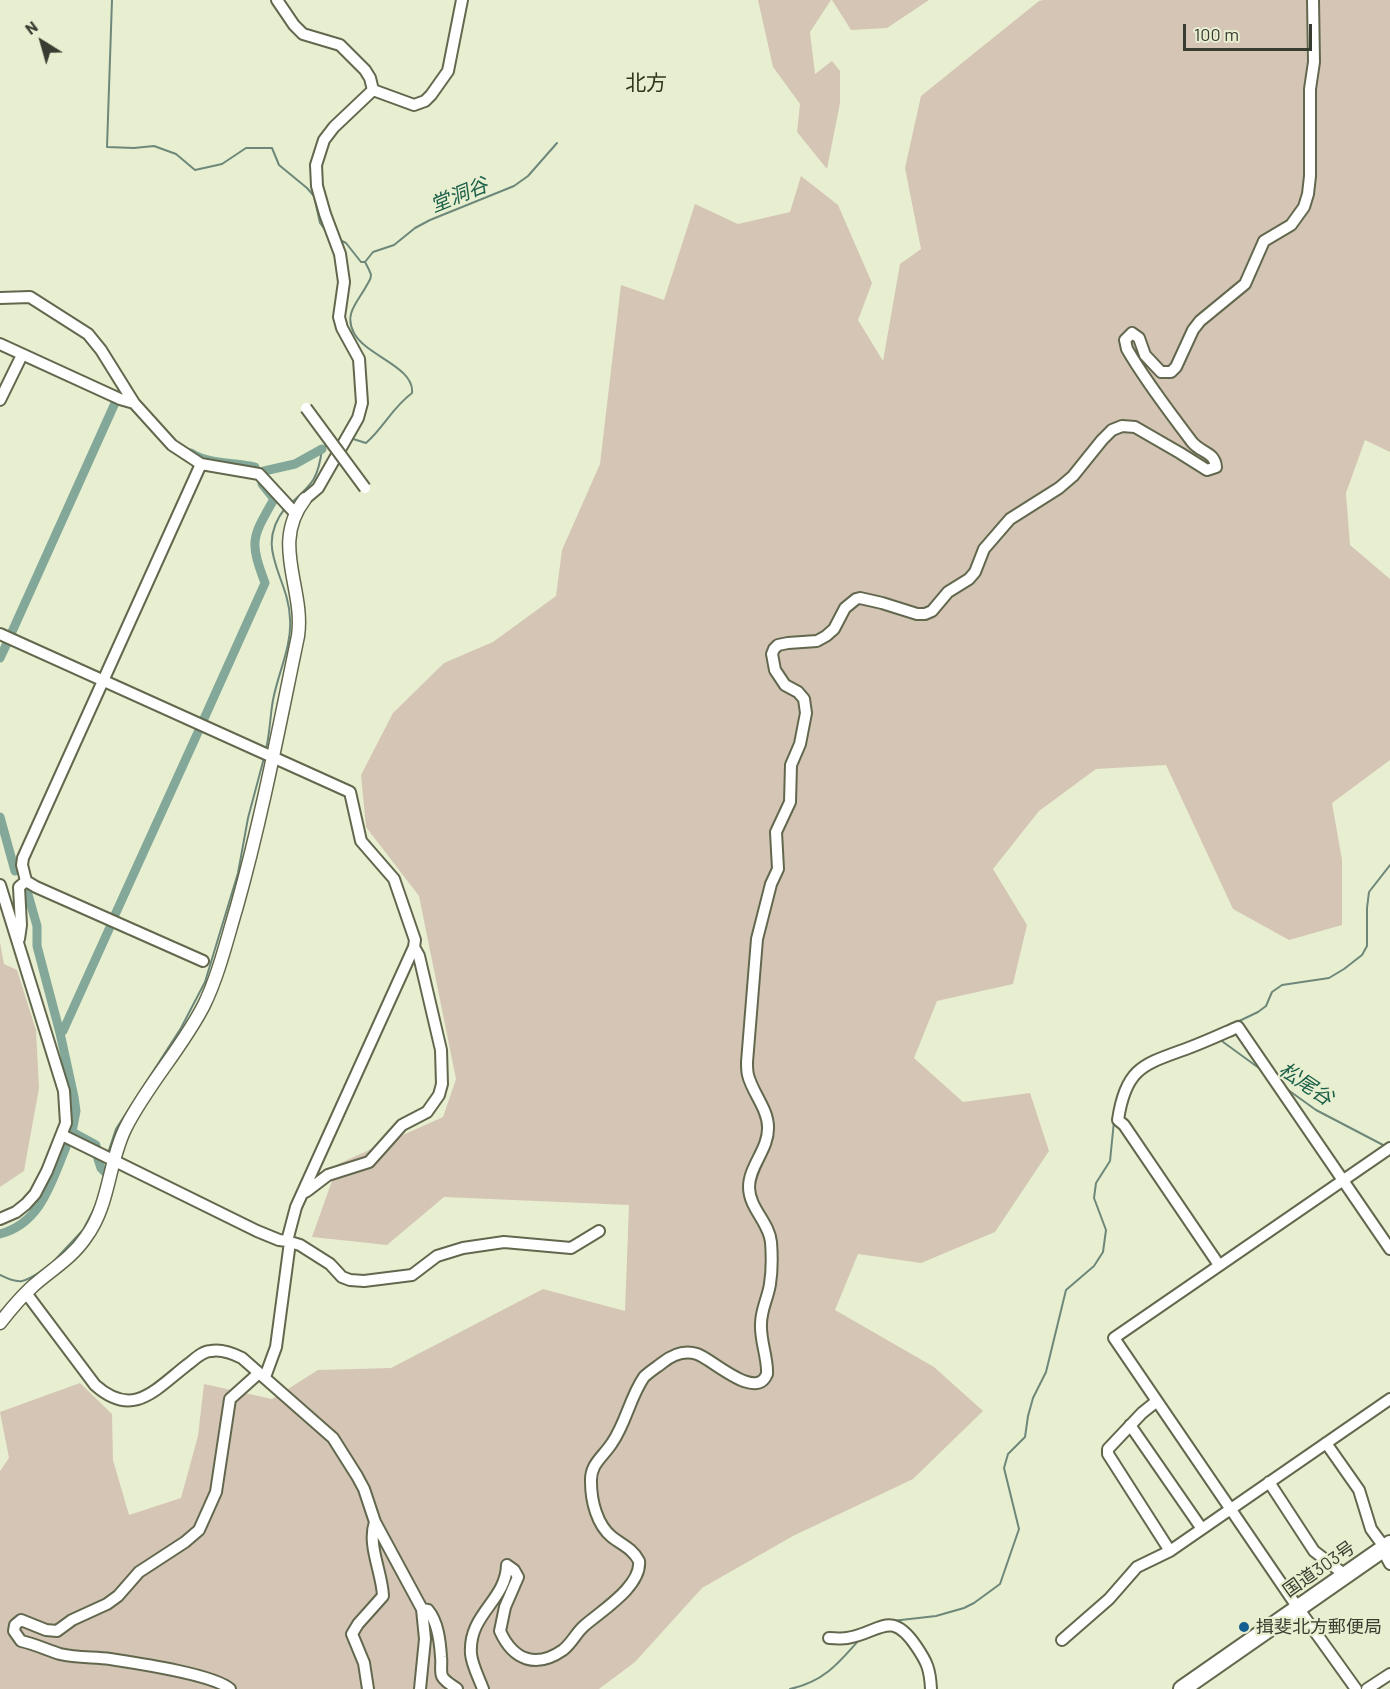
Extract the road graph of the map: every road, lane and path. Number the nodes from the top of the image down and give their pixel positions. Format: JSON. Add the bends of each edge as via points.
{"nodes":[{"id":1,"x":277,"y":0,"type":"edge"},
{"id":2,"x":462,"y":0,"type":"edge"},
{"id":3,"x":1313,"y":0,"type":"edge"},
{"id":4,"x":373,"y":90,"type":"junction"},
{"id":5,"x":0,"y":298,"type":"edge"},
{"id":6,"x":0,"y":344,"type":"edge"},
{"id":7,"x":21,"y":355,"type":"junction"},
{"id":8,"x":0,"y":400,"type":"edge"},
{"id":9,"x":134,"y":403,"type":"junction"},
{"id":10,"x":306,"y":408,"type":"dead end"},
{"id":11,"x":201,"y":464,"type":"junction"},
{"id":12,"x":365,"y":488,"type":"dead end"},
{"id":13,"x":305,"y":499,"type":"joint"},
{"id":14,"x":295,"y":513,"type":"junction"},
{"id":15,"x":0,"y":634,"type":"edge"},
{"id":16,"x":103,"y":681,"type":"junction"},
{"id":17,"x":273,"y":758,"type":"junction"},
{"id":18,"x":26,"y":881,"type":"junction"},
{"id":19,"x":0,"y":885,"type":"edge"},
{"id":20,"x":18,"y":942,"type":"junction"},
{"id":21,"x":414,"y":947,"type":"junction"},
{"id":22,"x":203,"y":961,"type":"dead end"},
{"id":23,"x":62,"y":1136,"type":"junction"},
{"id":24,"x":1390,"y":1148,"type":"edge"},
{"id":25,"x":114,"y":1162,"type":"junction"},
{"id":26,"x":1344,"y":1180,"type":"junction"},
{"id":27,"x":302,"y":1193,"type":"junction"},
{"id":28,"x":0,"y":1219,"type":"edge"},
{"id":29,"x":599,"y":1231,"type":"dead end"},
{"id":30,"x":289,"y":1242,"type":"junction"},
{"id":31,"x":1390,"y":1249,"type":"edge"},
{"id":32,"x":1219,"y":1265,"type":"junction"},
{"id":33,"x":26,"y":1293,"type":"junction"},
{"id":34,"x":0,"y":1323,"type":"edge"},
{"id":35,"x":262,"y":1375,"type":"junction"},
{"id":36,"x":1390,"y":1399,"type":"edge"},
{"id":37,"x":1157,"y":1401,"type":"junction"},
{"id":38,"x":1130,"y":1425,"type":"junction"},
{"id":39,"x":1326,"y":1443,"type":"junction"},
{"id":40,"x":1269,"y":1482,"type":"junction"},
{"id":41,"x":1230,"y":1509,"type":"junction"},
{"id":42,"x":375,"y":1522,"type":"junction"},
{"id":43,"x":1202,"y":1528,"type":"junction"},
{"id":44,"x":1170,"y":1551,"type":"junction"},
{"id":45,"x":1387,"y":1551,"type":"edge"},
{"id":46,"x":1345,"y":1575,"type":"junction"},
{"id":47,"x":1298,"y":1608,"type":"junction"},
{"id":48,"x":422,"y":1609,"type":"junction"},
{"id":49,"x":829,"y":1638,"type":"dead end"},
{"id":50,"x":1062,"y":1640,"type":"dead end"},
{"id":51,"x":1390,"y":1674,"type":"edge"},
{"id":52,"x":230,"y":1689,"type":"edge"},
{"id":53,"x":368,"y":1689,"type":"edge"},
{"id":54,"x":420,"y":1689,"type":"edge"},
{"id":55,"x":458,"y":1689,"type":"edge"},
{"id":56,"x":483,"y":1689,"type":"edge"},
{"id":57,"x":931,"y":1689,"type":"edge"},
{"id":58,"x":1182,"y":1689,"type":"edge"},
{"id":59,"x":1356,"y":1689,"type":"edge"},
{"id":60,"x":1367,"y":1689,"type":"edge"}],
"edges":[{"from":1,"to":4,"type":"street","via":[[303,34],[340,45],[365,70]]},
{"from":2,"to":4,"type":"street","via":[[448,71],[431,95],[414,105]]},
{"from":3,"to":56,"type":"street","via":[[1310,176],[1304,207],[1291,225],[1264,241],[1245,284],[1200,321],[1171,372],[1161,372],[1132,333],[1125,340],[1159,399],[1196,446],[1215,459],[1216,467],[1207,470],[1135,427],[1112,430],[1073,476],[1010,519],[984,549],[975,572],[948,591],[932,611],[917,614],[860,598],[845,608],[826,636],[774,649],[775,670],[785,685],[804,699],[806,713],[801,744],[791,765],[790,802],[776,832],[778,869],[757,939],[747,1062],[748,1076],[768,1127],[749,1185],[771,1241],[770,1285],[760,1322],[766,1378],[758,1383],[730,1375],[696,1353],[681,1353],[667,1359],[645,1376],[613,1443],[592,1470],[591,1481],[596,1511],[605,1530],[632,1550],[639,1561],[636,1577],[564,1649],[549,1658],[531,1660],[521,1658],[511,1649],[500,1631],[518,1578],[507,1565],[506,1580],[477,1621],[474,1632],[471,1654]]},
{"from":4,"to":13,"type":"street","via":[[324,140],[316,165],[317,186],[340,254],[344,282],[339,317],[359,359],[362,403],[358,418],[318,488]]},
{"from":5,"to":9,"type":"street","via":[[30,297],[88,334]]},
{"from":6,"to":7,"type":"street"},
{"from":7,"to":8,"type":"street"},
{"from":7,"to":9,"type":"street"},
{"from":9,"to":11,"type":"street","via":[[172,445]]},
{"from":10,"to":12,"type":"street","bridge":true},
{"from":11,"to":14,"type":"street","via":[[259,474]]},
{"from":11,"to":16,"type":"street"},
{"from":13,"to":14,"type":"street"},
{"from":14,"to":17,"type":"street","via":[[288,542],[300,620]]},
{"from":15,"to":16,"type":"street"},
{"from":16,"to":17,"type":"street"},
{"from":16,"to":18,"type":"street","via":[[23,858]]},
{"from":17,"to":21,"type":"street","via":[[350,792],[362,841],[394,879]]},
{"from":17,"to":25,"type":"street","via":[[246,875],[214,980],[190,1028],[127,1125]]},
{"from":18,"to":20,"type":"street","via":[[19,887]]},
{"from":18,"to":22,"type":"street"},
{"from":19,"to":20,"type":"street"},
{"from":20,"to":23,"type":"street","via":[[64,1091],[66,1123]]},
{"from":21,"to":27,"type":"street"},
{"from":21,"to":27,"type":"street","via":[[441,1050],[442,1084],[435,1104],[402,1125],[369,1162],[328,1175]]},
{"from":23,"to":25,"type":"street"},
{"from":23,"to":28,"type":"street","via":[[35,1194],[16,1212]]},
{"from":24,"to":26,"type":"street"},
{"from":25,"to":30,"type":"street","via":[[257,1231]]},
{"from":25,"to":33,"type":"street","via":[[105,1199],[87,1236]]},
{"from":26,"to":31,"type":"street"},
{"from":26,"to":32,"type":"street"},
{"from":26,"to":32,"type":"street","via":[[1238,1027],[1159,1058],[1139,1070],[1126,1087],[1118,1120]]},
{"from":27,"to":30,"type":"street"},
{"from":29,"to":30,"type":"street","via":[[572,1248],[504,1242],[464,1248],[437,1257],[412,1275],[364,1281],[342,1277],[330,1264]]},
{"from":30,"to":35,"type":"street","via":[[276,1347]]},
{"from":32,"to":37,"type":"street","via":[[1114,1338]]},
{"from":33,"to":34,"type":"street"},
{"from":33,"to":35,"type":"street","via":[[95,1385],[119,1401],[149,1394],[209,1350],[230,1352]]},
{"from":35,"to":42,"type":"street","via":[[333,1438],[364,1489]]},
{"from":35,"to":52,"type":"street","via":[[230,1399],[216,1492],[199,1530],[139,1572],[107,1604],[57,1631],[21,1620],[14,1631],[21,1641],[60,1654],[201,1676]]},
{"from":36,"to":39,"type":"street"},
{"from":37,"to":38,"type":"street"},
{"from":37,"to":41,"type":"street"},
{"from":38,"to":43,"type":"street"},
{"from":38,"to":44,"type":"street","via":[[1108,1449],[1108,1454]]},
{"from":39,"to":40,"type":"street"},
{"from":39,"to":45,"type":"street","via":[[1359,1490],[1371,1529]]},
{"from":40,"to":41,"type":"street"},
{"from":40,"to":46,"type":"street","via":[[1314,1551]]},
{"from":41,"to":43,"type":"street"},
{"from":41,"to":47,"type":"street"},
{"from":42,"to":48,"type":"street"},
{"from":42,"to":53,"type":"street","via":[[371,1532],[383,1596],[352,1634],[364,1663]]},
{"from":43,"to":44,"type":"street"},
{"from":44,"to":50,"type":"street","via":[[1137,1567],[1109,1599]]},
{"from":45,"to":46,"type":"highway","name":"国道303号"},
{"from":46,"to":47,"type":"highway","name":"国道303号"},
{"from":47,"to":58,"type":"highway","name":"国道303号"},
{"from":47,"to":59,"type":"street"},
{"from":48,"to":54,"type":"street","via":[[425,1639]]},
{"from":48,"to":55,"type":"street","via":[[428,1610],[436,1625],[441,1674]]},
{"from":49,"to":57,"type":"street","via":[[849,1638],[885,1625],[900,1628],[928,1665]]},
{"from":51,"to":60,"type":"street"}]}
